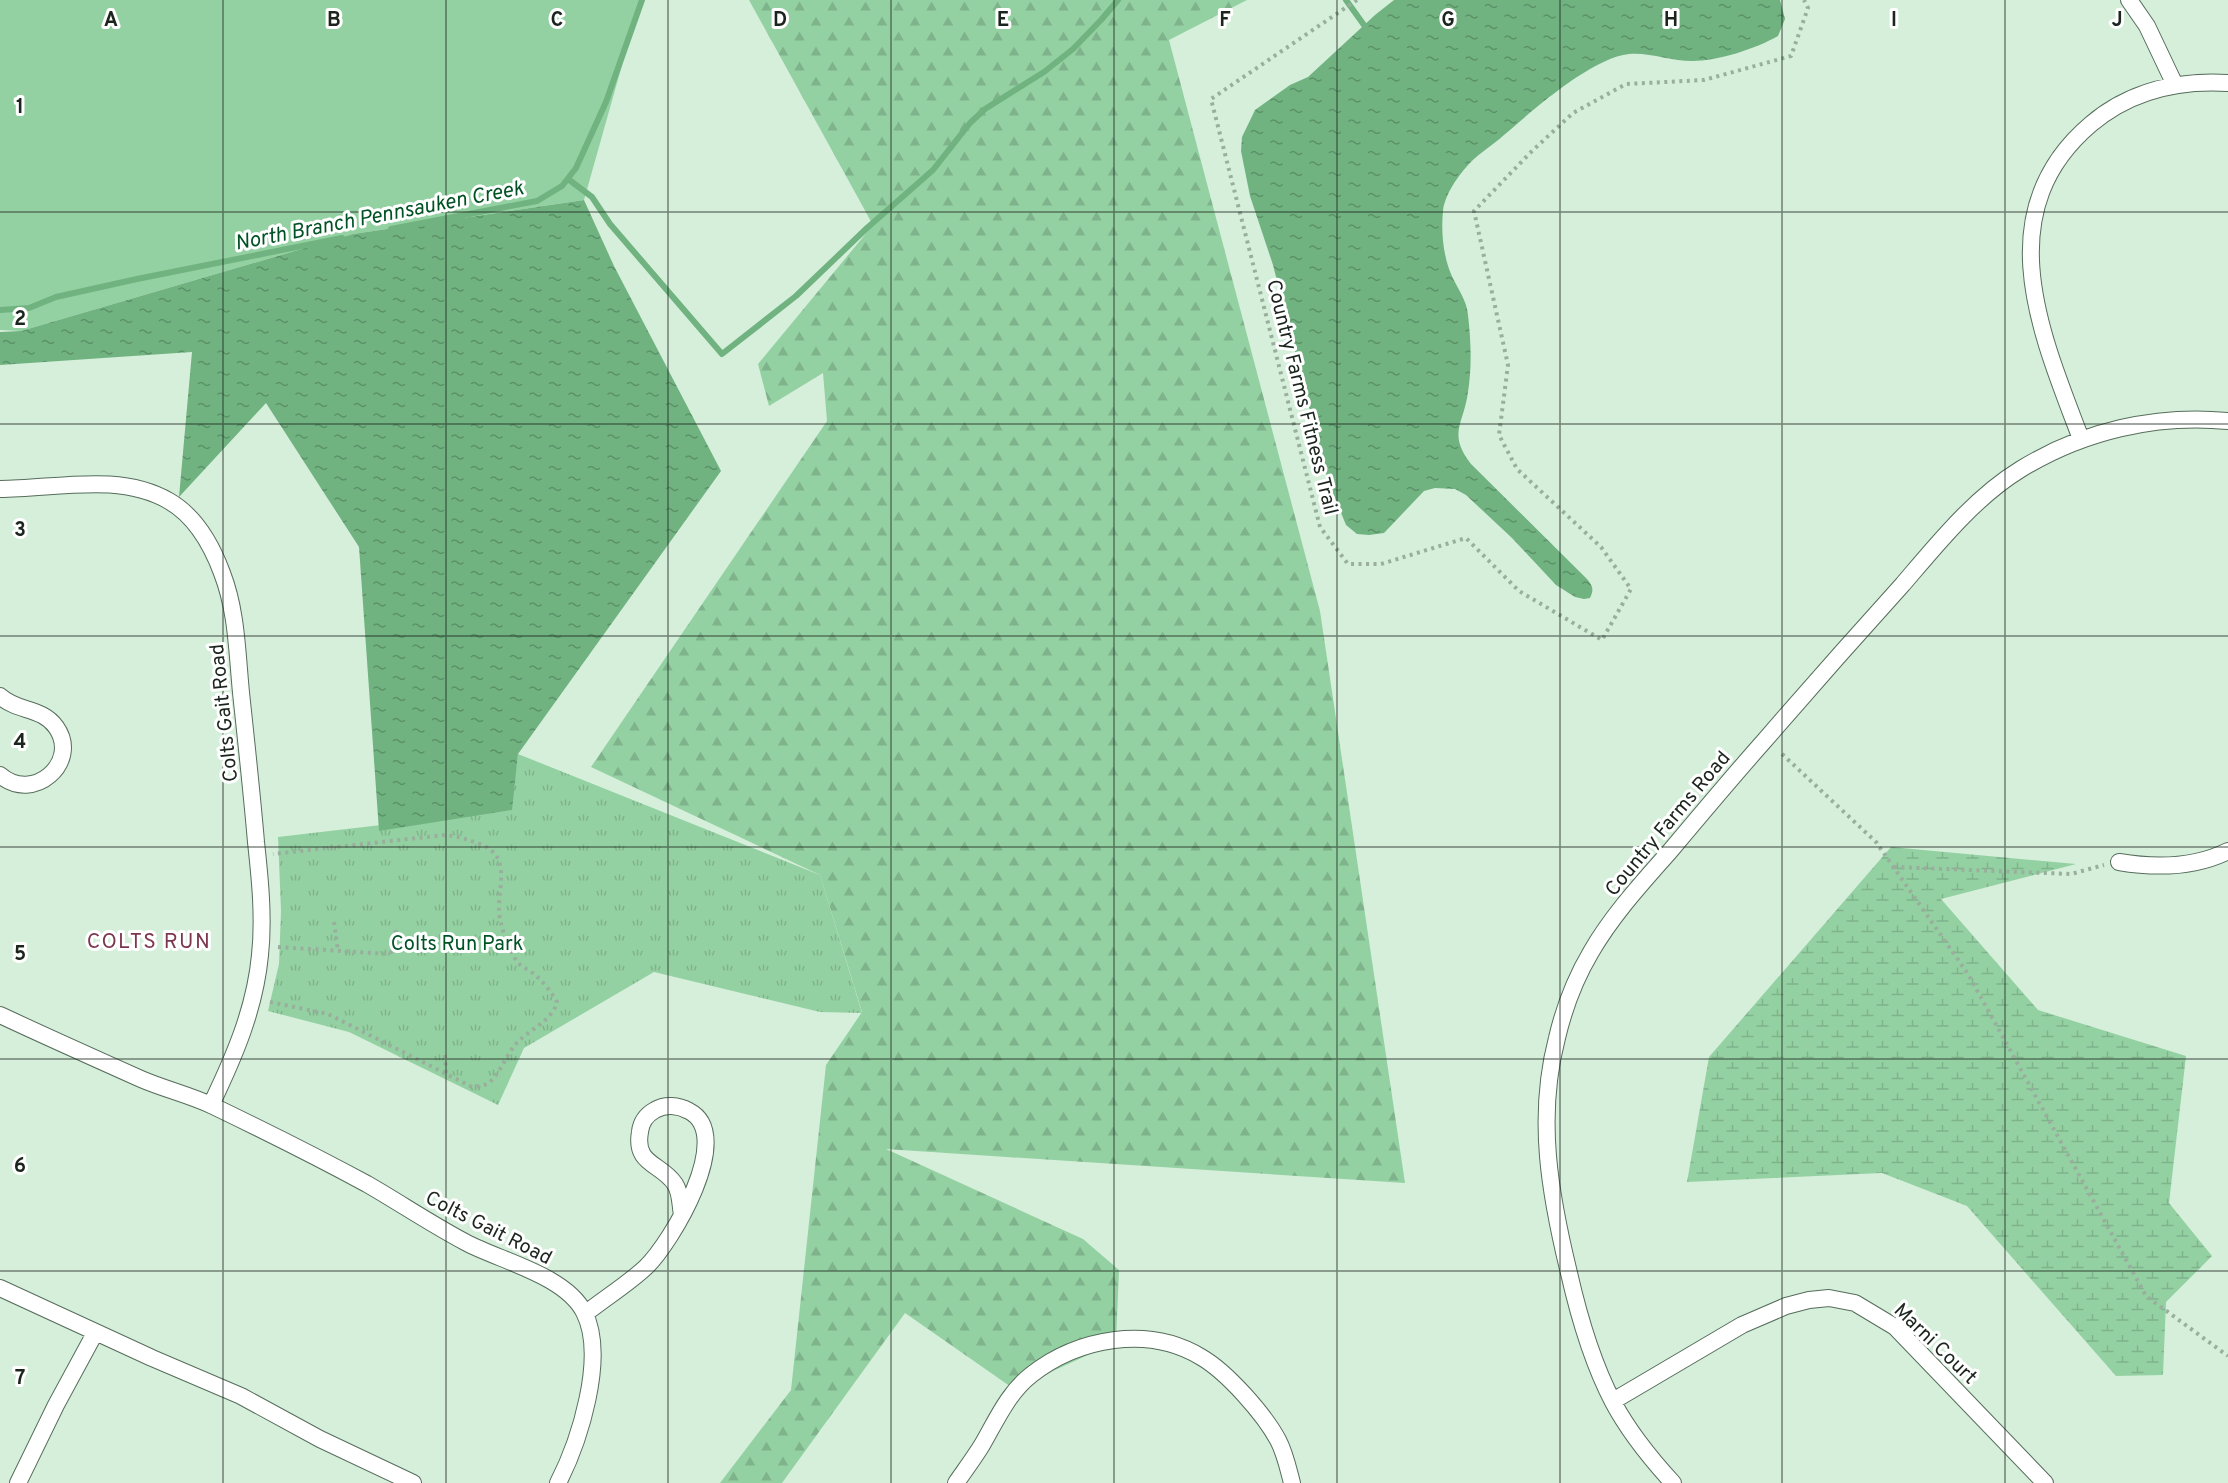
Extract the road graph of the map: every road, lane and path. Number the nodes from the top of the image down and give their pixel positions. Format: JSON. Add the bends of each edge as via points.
{"nodes":[{"id":1,"x":1358,"y":0,"type":"edge"},
{"id":2,"x":1804,"y":0,"type":"edge"},
{"id":3,"x":2129,"y":0,"type":"edge"},
{"id":4,"x":2228,"y":83,"type":"edge"},
{"id":5,"x":2175,"y":85,"type":"junction"},
{"id":6,"x":2228,"y":421,"type":"edge"},
{"id":7,"x":2080,"y":440,"type":"junction"},
{"id":8,"x":0,"y":489,"type":"edge"},
{"id":9,"x":0,"y":696,"type":"edge"},
{"id":10,"x":1782,"y":754,"type":"dead end"},
{"id":11,"x":0,"y":775,"type":"edge"},
{"id":12,"x":2228,"y":851,"type":"edge"},
{"id":13,"x":258,"y":855,"type":"junction"},
{"id":14,"x":2119,"y":862,"type":"joint"},
{"id":15,"x":1893,"y":867,"type":"junction"},
{"id":16,"x":334,"y":922,"type":"dead end"},
{"id":17,"x":396,"y":928,"type":"dead end"},
{"id":18,"x":261,"y":946,"type":"junction"},
{"id":19,"x":338,"y":951,"type":"junction"},
{"id":20,"x":253,"y":998,"type":"junction"},
{"id":21,"x":0,"y":1015,"type":"edge"},
{"id":22,"x":445,"y":1055,"type":"dead end"},
{"id":23,"x":446,"y":1074,"type":"junction"},
{"id":24,"x":211,"y":1105,"type":"junction"},
{"id":25,"x":681,"y":1215,"type":"junction"},
{"id":26,"x":0,"y":1288,"type":"edge"},
{"id":27,"x":585,"y":1314,"type":"junction"},
{"id":28,"x":95,"y":1333,"type":"junction"},
{"id":29,"x":2228,"y":1356,"type":"edge"},
{"id":30,"x":1613,"y":1401,"type":"junction"},
{"id":31,"x":18,"y":1483,"type":"edge"},
{"id":32,"x":413,"y":1483,"type":"edge"},
{"id":33,"x":558,"y":1483,"type":"edge"},
{"id":34,"x":956,"y":1483,"type":"edge"},
{"id":35,"x":1292,"y":1483,"type":"edge"},
{"id":36,"x":1673,"y":1483,"type":"edge"},
{"id":37,"x":2045,"y":1483,"type":"edge"}],
"edges":[{"from":1,"to":2,"type":"path","name":"Country Farms Fitness Trail","via":[[1212,99],[1320,526],[1348,564],[1381,564],[1466,538],[1519,591],[1602,640],[1631,589],[1601,547],[1517,469],[1499,435],[1508,365],[1474,211],[1573,114],[1626,84],[1704,80],[1791,56],[1808,8]]},
{"from":3,"to":5,"type":"street","via":[[2147,26]]},
{"from":4,"to":5,"type":"street"},
{"from":5,"to":7,"type":"street","via":[[2127,100],[2103,114],[2063,152],[2038,201],[2030,254],[2033,292],[2046,343]]},
{"from":6,"to":7,"type":"street","name":"Country Farms Road","via":[[2160,421]]},
{"from":7,"to":30,"type":"street","name":"Country Farms Road","via":[[2018,471],[1946,535],[1833,660],[1628,900],[1590,952],[1564,1012],[1550,1074],[1547,1166],[1579,1313]]},
{"from":8,"to":13,"type":"street","name":"Colts Gait Road","via":[[123,486],[169,501],[187,514],[201,533],[222,572],[234,619]]},
{"from":9,"to":11,"type":"street","via":[[8,704],[50,719],[60,734],[62,753],[54,770],[40,782],[15,784]]},
{"from":10,"to":15,"type":"path","via":[[1876,842]]},
{"from":12,"to":14,"type":"street","via":[[2172,865],[2147,867]]},
{"from":13,"to":18,"type":"street","name":"Colts Gait Road"},
{"from":13,"to":23,"type":"path","via":[[445,835],[491,848],[498,856],[501,924],[516,961],[535,974],[557,1002],[555,1010],[515,1046],[485,1086],[472,1087]]},
{"from":14,"to":15,"type":"path","via":[[2071,874]]},
{"from":15,"to":29,"type":"path","via":[[1968,974],[2146,1296]]},
{"from":16,"to":19,"type":"path"},
{"from":17,"to":19,"type":"path","via":[[395,949],[388,954]]},
{"from":18,"to":19,"type":"path"},
{"from":18,"to":20,"type":"street","name":"Colts Gait Road"},
{"from":20,"to":23,"type":"path","via":[[328,1014]]},
{"from":20,"to":24,"type":"street","name":"Colts Gait Road","via":[[243,1033]]},
{"from":21,"to":24,"type":"street","name":"Colts Gait Road","via":[[142,1080]]},
{"from":22,"to":23,"type":"path"},
{"from":24,"to":27,"type":"street","name":"Colts Gait Road","via":[[367,1184],[486,1253],[546,1279],[568,1292]]},
{"from":25,"to":25,"type":"street","via":[[707,1145],[699,1120],[691,1112],[664,1105],[645,1118],[639,1142],[649,1164],[676,1185]]},
{"from":25,"to":27,"type":"street","via":[[646,1267]]},
{"from":26,"to":28,"type":"street"},
{"from":27,"to":33,"type":"street","name":"Colts Gait Road","via":[[591,1350],[589,1392],[580,1430]]},
{"from":28,"to":31,"type":"street"},
{"from":28,"to":32,"type":"street","via":[[241,1396]]},
{"from":30,"to":36,"type":"street","name":"Country Farms Road","via":[[1642,1446]]},
{"from":30,"to":37,"type":"street","name":"Marni Court","via":[[1764,1315],[1809,1300],[1846,1301],[1895,1327]]},
{"from":34,"to":35,"type":"street","via":[[1005,1405],[1032,1374],[1068,1352],[1129,1338],[1174,1345],[1213,1366],[1245,1396],[1277,1438]]}]}
